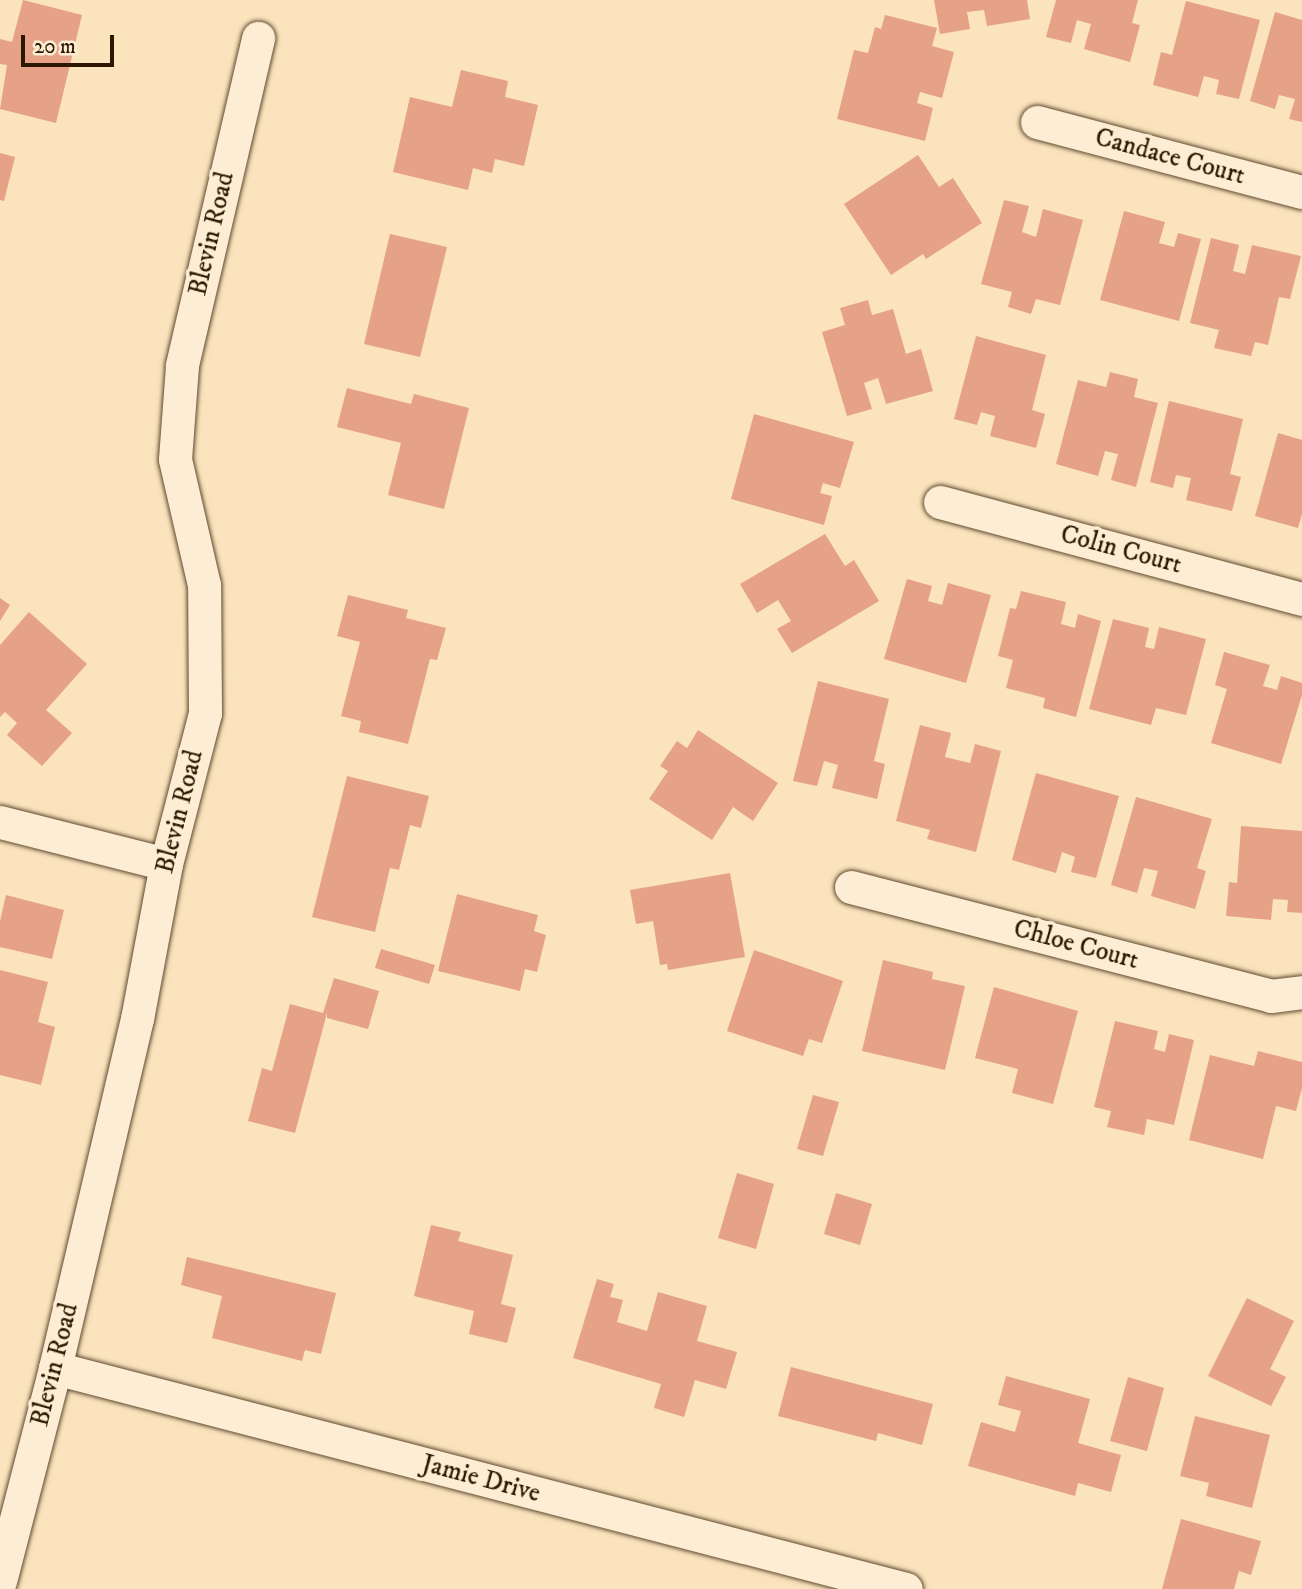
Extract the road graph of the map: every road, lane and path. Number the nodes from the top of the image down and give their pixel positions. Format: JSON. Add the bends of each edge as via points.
{"nodes":[{"id":1,"x":258,"y":38,"type":"dead end"},
{"id":2,"x":1037,"y":122,"type":"dead end"},
{"id":3,"x":1302,"y":192,"type":"edge"},
{"id":4,"x":940,"y":502,"type":"dead end"},
{"id":5,"x":1302,"y":599,"type":"edge"},
{"id":6,"x":0,"y":822,"type":"edge"},
{"id":7,"x":166,"y":864,"type":"junction"},
{"id":8,"x":850,"y":887,"type":"dead end"},
{"id":9,"x":1302,"y":992,"type":"edge"},
{"id":10,"x":55,"y":1368,"type":"junction"},
{"id":11,"x":0,"y":1581,"type":"edge"},
{"id":12,"x":906,"y":1589,"type":"edge"}],
"edges":[{"from":1,"to":7,"type":"street","name":"Blevin Road","via":[[182,365],[176,459],[204,585],[205,713]]},
{"from":2,"to":3,"type":"street","name":"Candace Court"},
{"from":4,"to":5,"type":"street","name":"Colin Court"},
{"from":6,"to":7,"type":"street"},
{"from":7,"to":10,"type":"street","name":"Blevin Road","via":[[137,1019]]},
{"from":8,"to":9,"type":"street","name":"Chloe Court","via":[[1272,996]]},
{"from":10,"to":11,"type":"street","name":"Blevin Road"},
{"from":10,"to":12,"type":"street","name":"Jamie Drive"}]}
